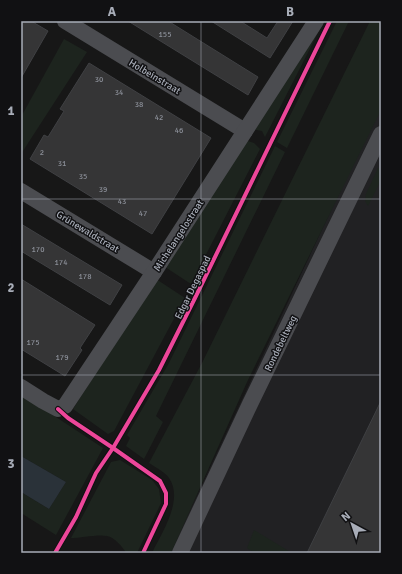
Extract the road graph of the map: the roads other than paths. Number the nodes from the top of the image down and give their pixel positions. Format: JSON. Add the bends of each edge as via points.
{"nodes":[{"id":1,"x":65,"y":21,"type":"edge"},
{"id":2,"x":316,"y":21,"type":"edge"},
{"id":3,"x":245,"y":131,"type":"junction"},
{"id":4,"x":381,"y":134,"type":"edge"},
{"id":5,"x":21,"y":191,"type":"edge"},
{"id":6,"x":154,"y":272,"type":"junction"},
{"id":7,"x":21,"y":387,"type":"edge"},
{"id":8,"x":180,"y":553,"type":"edge"}],
"edges":[{"from":1,"to":3,"type":"street","name":"Holbeinstraat"},
{"from":2,"to":3,"type":"street","name":"Michelangelostraat"},
{"from":3,"to":6,"type":"street","name":"Michelangelostraat"},
{"from":4,"to":8,"type":"street","name":"Rondebeltweg"},
{"from":5,"to":6,"type":"street","name":"Grünewaldstraat"},
{"from":6,"to":7,"type":"street","name":"Michelangelostraat","via":[[65,406],[58,409]]}]}
